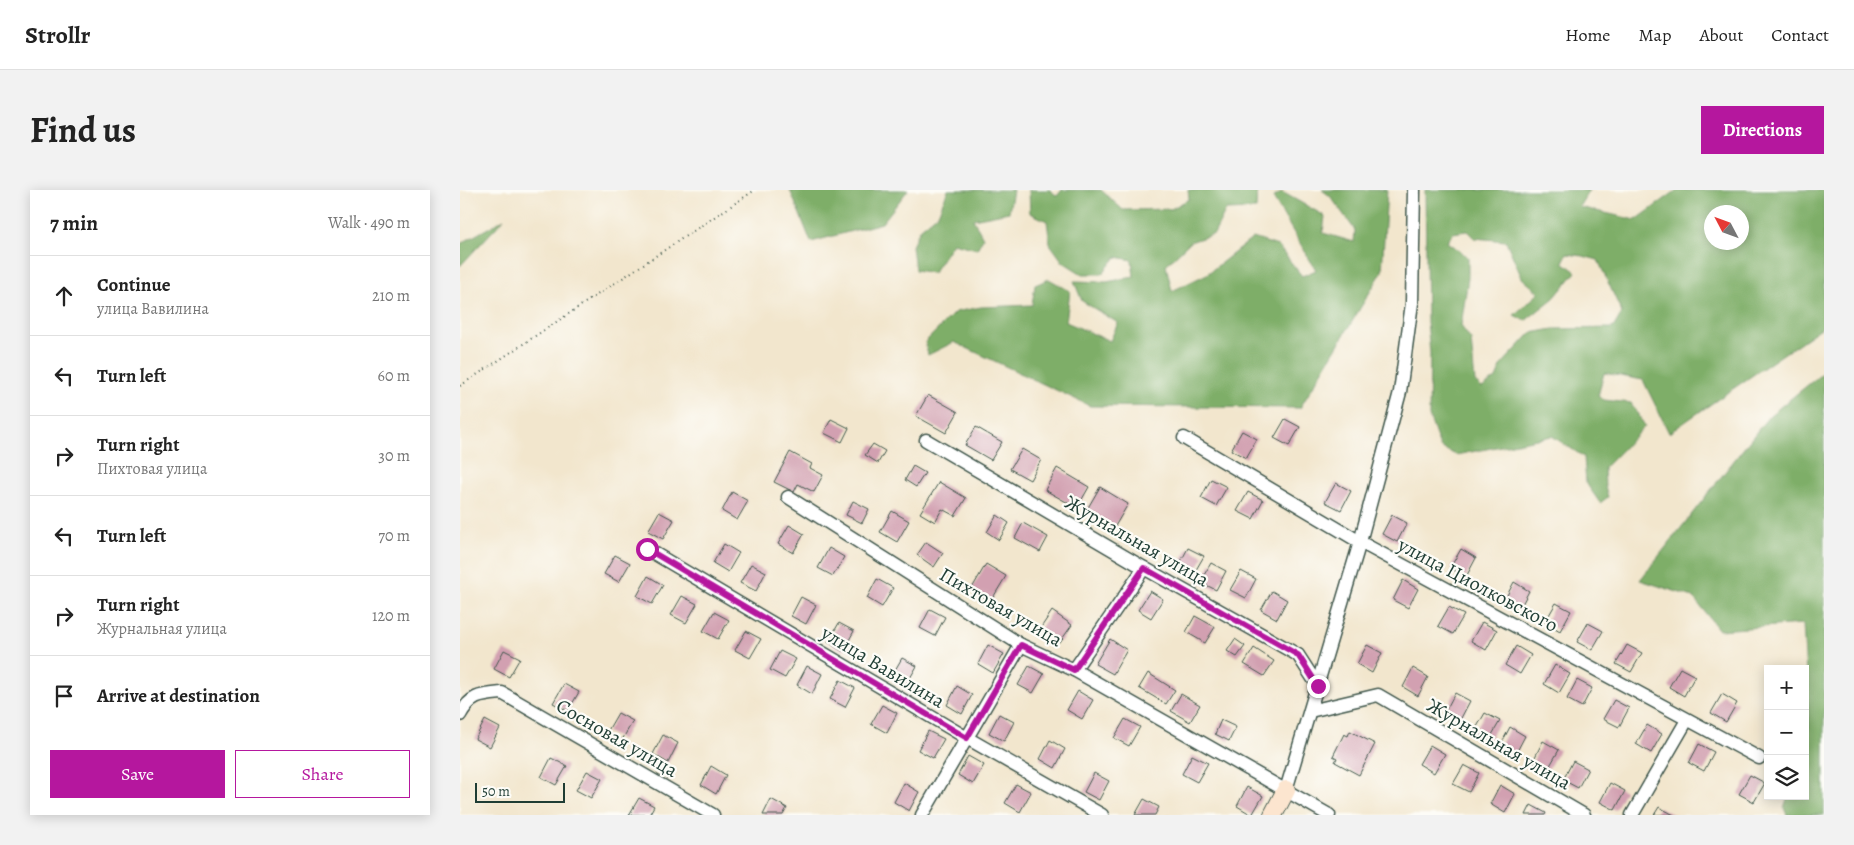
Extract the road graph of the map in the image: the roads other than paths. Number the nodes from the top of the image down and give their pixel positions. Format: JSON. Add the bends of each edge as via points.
{"nodes":[{"id":1,"x":1414,"y":190,"type":"edge"},
{"id":2,"x":1184,"y":438,"type":"dead end"},
{"id":3,"x":926,"y":440,"type":"dead end"},
{"id":4,"x":788,"y":498,"type":"dead end"},
{"id":5,"x":1360,"y":542,"type":"junction"},
{"id":6,"x":647,"y":549,"type":"dead end"},
{"id":7,"x":1144,"y":568,"type":"junction"},
{"id":8,"x":1021,"y":645,"type":"junction"},
{"id":9,"x":1074,"y":670,"type":"junction"},
{"id":10,"x":1318,"y":686,"type":"junction"},
{"id":11,"x":1310,"y":711,"type":"junction"},
{"id":12,"x":460,"y":715,"type":"edge"},
{"id":13,"x":1687,"y":720,"type":"junction"},
{"id":14,"x":967,"y":738,"type":"junction"},
{"id":15,"x":1758,"y":758,"type":"dead end"},
{"id":16,"x":1286,"y":790,"type":"junction"},
{"id":17,"x":713,"y":815,"type":"edge"},
{"id":18,"x":922,"y":815,"type":"edge"},
{"id":19,"x":1102,"y":815,"type":"edge"},
{"id":20,"x":1273,"y":815,"type":"edge"},
{"id":21,"x":1330,"y":815,"type":"edge"},
{"id":22,"x":1584,"y":815,"type":"edge"},
{"id":23,"x":1632,"y":815,"type":"edge"}],
"edges":[{"from":1,"to":5,"type":"street","via":[[1412,303],[1400,392]]},
{"from":2,"to":5,"type":"street","name":"улица Циолковского"},
{"from":3,"to":7,"type":"street","name":"Журнальная улица"},
{"from":4,"to":8,"type":"street","name":"Пихтовая улица"},
{"from":5,"to":10,"type":"street"},
{"from":5,"to":13,"type":"street","name":"улица Циолковского"},
{"from":6,"to":14,"type":"street","name":"улица Вавилина"},
{"from":7,"to":9,"type":"street"},
{"from":7,"to":10,"type":"street","name":"Журнальная улица","via":[[1298,655]]},
{"from":8,"to":9,"type":"street","name":"Пихтовая улица"},
{"from":8,"to":14,"type":"street"},
{"from":9,"to":16,"type":"street","name":"Пихтовая улица"},
{"from":10,"to":11,"type":"street"},
{"from":11,"to":16,"type":"street"},
{"from":11,"to":22,"type":"street","name":"Журнальная улица","via":[[1378,694]]},
{"from":12,"to":17,"type":"street","name":"Сосновая улица","via":[[478,695],[502,693]]},
{"from":13,"to":15,"type":"street","name":"улица Циолковского"},
{"from":13,"to":23,"type":"street"},
{"from":14,"to":18,"type":"street"},
{"from":14,"to":19,"type":"street","name":"улица Вавилина"},
{"from":16,"to":20,"type":"street"},
{"from":16,"to":21,"type":"street","name":"Пихтовая улица"}]}
